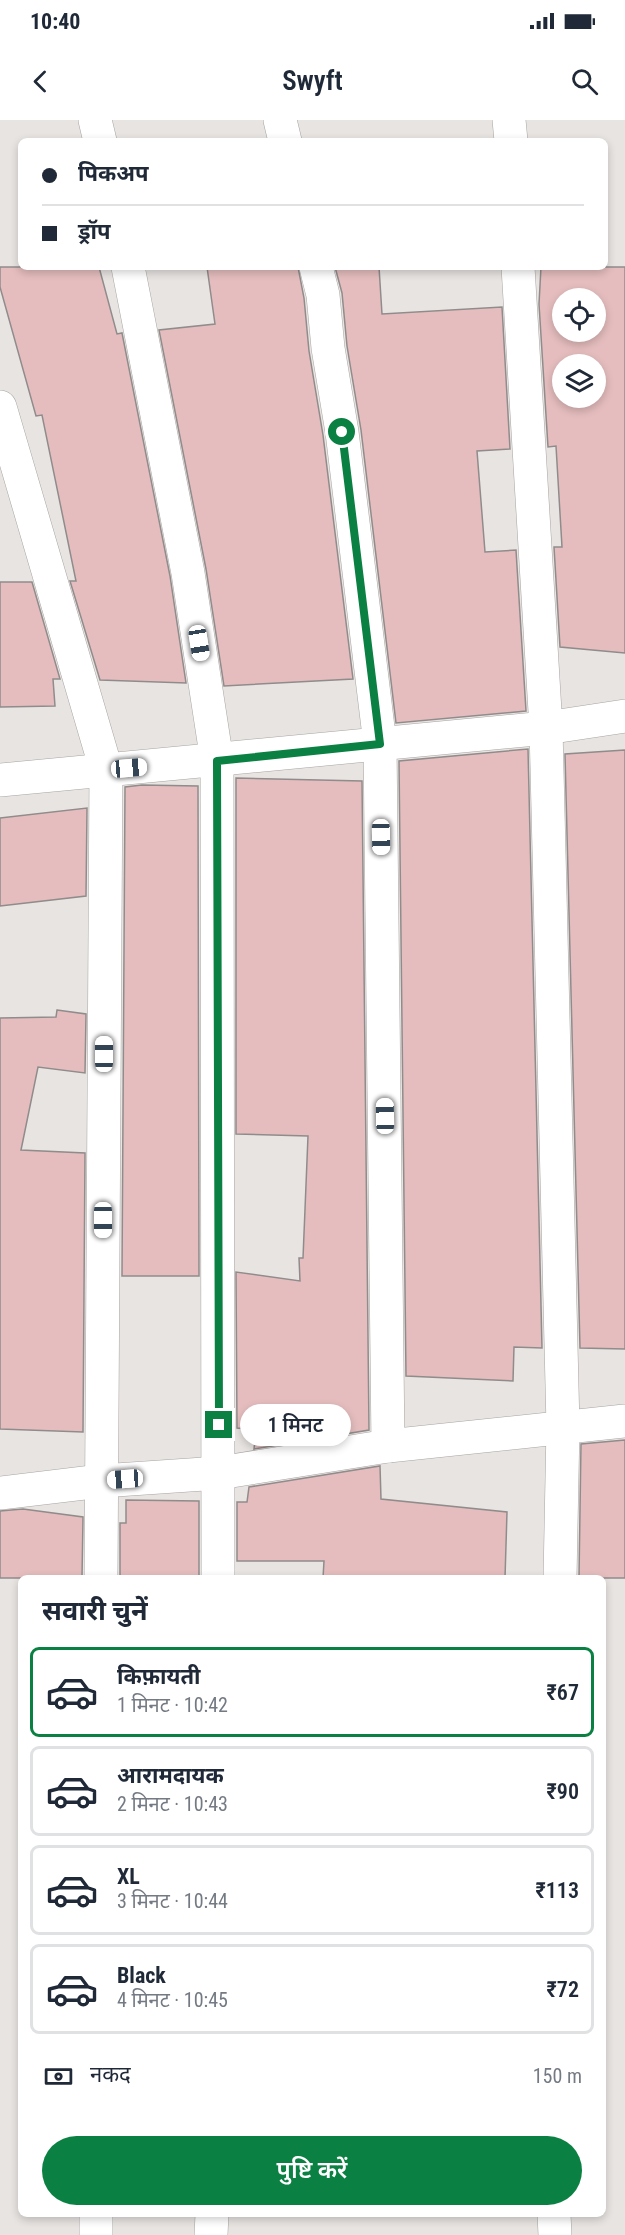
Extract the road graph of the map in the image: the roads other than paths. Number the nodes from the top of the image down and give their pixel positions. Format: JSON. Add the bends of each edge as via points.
{"nodes":[{"id":1,"x":95,"y":120,"type":"edge"},
{"id":2,"x":280,"y":120,"type":"edge"},
{"id":3,"x":509,"y":120,"type":"edge"},
{"id":4,"x":99,"y":138,"type":"edge"},
{"id":5,"x":284,"y":138,"type":"edge"},
{"id":6,"x":510,"y":138,"type":"edge"},
{"id":7,"x":129,"y":270,"type":"edge"},
{"id":8,"x":317,"y":270,"type":"edge"},
{"id":9,"x":518,"y":270,"type":"edge"},
{"id":10,"x":0,"y":407,"type":"edge"},
{"id":11,"x":625,"y":716,"type":"edge"},
{"id":12,"x":546,"y":728,"type":"junction"},
{"id":13,"x":380,"y":744,"type":"junction"},
{"id":14,"x":217,"y":761,"type":"junction"},
{"id":15,"x":106,"y":770,"type":"junction"},
{"id":16,"x":0,"y":780,"type":"edge"},
{"id":17,"x":625,"y":1421,"type":"edge"},
{"id":18,"x":563,"y":1427,"type":"junction"},
{"id":19,"x":388,"y":1446,"type":"junction"},
{"id":20,"x":219,"y":1473,"type":"junction"},
{"id":21,"x":101,"y":1481,"type":"junction"},
{"id":22,"x":0,"y":1493,"type":"edge"},
{"id":23,"x":101,"y":1575,"type":"edge"},
{"id":24,"x":218,"y":1575,"type":"edge"},
{"id":25,"x":560,"y":1575,"type":"edge"},
{"id":26,"x":96,"y":2217,"type":"edge"},
{"id":27,"x":212,"y":2217,"type":"edge"},
{"id":28,"x":554,"y":2217,"type":"edge"},
{"id":29,"x":96,"y":2235,"type":"edge"},
{"id":30,"x":212,"y":2235,"type":"edge"},
{"id":31,"x":555,"y":2235,"type":"edge"}],
"edges":[{"from":1,"to":4,"type":"street"},
{"from":2,"to":5,"type":"street"},
{"from":3,"to":6,"type":"street"},
{"from":7,"to":14,"type":"street","via":[[188,573]]},
{"from":8,"to":13,"type":"street","via":[[342,432]]},
{"from":9,"to":12,"type":"street"},
{"from":10,"to":15,"type":"street"},
{"from":11,"to":12,"type":"street"},
{"from":12,"to":13,"type":"street"},
{"from":12,"to":18,"type":"street"},
{"from":13,"to":14,"type":"street"},
{"from":13,"to":19,"type":"street"},
{"from":14,"to":15,"type":"street"},
{"from":14,"to":20,"type":"street"},
{"from":15,"to":16,"type":"street"},
{"from":15,"to":21,"type":"street"},
{"from":17,"to":18,"type":"street"},
{"from":18,"to":19,"type":"street"},
{"from":18,"to":25,"type":"street"},
{"from":19,"to":20,"type":"street"},
{"from":20,"to":21,"type":"street"},
{"from":20,"to":24,"type":"street"},
{"from":21,"to":22,"type":"street"},
{"from":21,"to":23,"type":"street"},
{"from":26,"to":29,"type":"street"},
{"from":27,"to":30,"type":"street"},
{"from":28,"to":31,"type":"street"}]}
